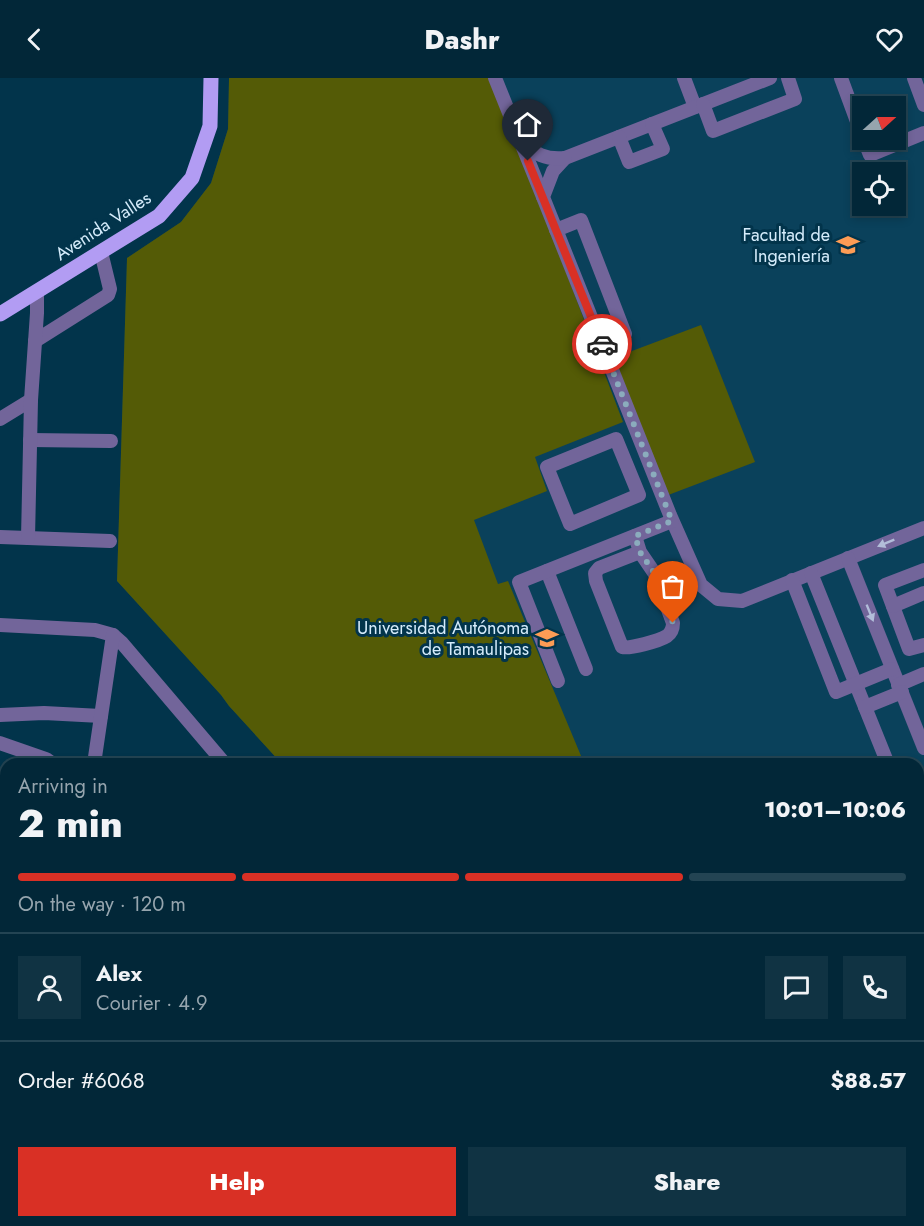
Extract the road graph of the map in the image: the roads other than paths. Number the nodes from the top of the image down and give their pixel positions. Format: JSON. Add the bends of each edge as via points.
{"nodes":[{"id":1,"x":211,"y":78,"type":"edge"},
{"id":2,"x":495,"y":78,"type":"edge"},
{"id":3,"x":684,"y":78,"type":"edge"},
{"id":4,"x":770,"y":78,"type":"edge"},
{"id":5,"x":788,"y":78,"type":"edge"},
{"id":6,"x":841,"y":78,"type":"edge"},
{"id":7,"x":914,"y":78,"type":"edge"},
{"id":8,"x":924,"y":105,"type":"edge"},
{"id":9,"x":699,"y":106,"type":"junction"},
{"id":10,"x":852,"y":108,"type":"edge"},
{"id":11,"x":652,"y":124,"type":"junction"},
{"id":12,"x":924,"y":133,"type":"edge"},
{"id":13,"x":620,"y":137,"type":"junction"},
{"id":14,"x":906,"y":140,"type":"edge"},
{"id":15,"x":521,"y":142,"type":"junction"},
{"id":16,"x":868,"y":150,"type":"edge"},
{"id":17,"x":882,"y":150,"type":"edge"},
{"id":18,"x":565,"y":158,"type":"junction"},
{"id":19,"x":543,"y":197,"type":"junction"},
{"id":20,"x":556,"y":230,"type":"junction"},
{"id":21,"x":101,"y":252,"type":"junction"},
{"id":22,"x":36,"y":292,"type":"junction"},
{"id":23,"x":0,"y":314,"type":"edge"},
{"id":24,"x":35,"y":341,"type":"junction"},
{"id":25,"x":602,"y":343,"type":"junction"},
{"id":26,"x":31,"y":400,"type":"junction"},
{"id":27,"x":0,"y":419,"type":"edge"},
{"id":28,"x":30,"y":440,"type":"junction"},
{"id":29,"x":111,"y":441,"type":"dead end"},
{"id":30,"x":646,"y":455,"type":"junction"},
{"id":31,"x":626,"y":464,"type":"junction"},
{"id":32,"x":672,"y":521,"type":"junction"},
{"id":33,"x":924,"y":528,"type":"edge"},
{"id":34,"x":635,"y":536,"type":"junction"},
{"id":35,"x":0,"y":537,"type":"edge"},
{"id":36,"x":28,"y":538,"type":"junction"},
{"id":37,"x":110,"y":541,"type":"dead end"},
{"id":38,"x":640,"y":552,"type":"junction"},
{"id":39,"x":848,"y":558,"type":"junction"},
{"id":40,"x":924,"y":570,"type":"edge"},
{"id":41,"x":547,"y":571,"type":"junction"},
{"id":42,"x":811,"y":573,"type":"junction"},
{"id":43,"x":792,"y":580,"type":"junction"},
{"id":44,"x":924,"y":593,"type":"edge"},
{"id":45,"x":893,"y":606,"type":"junction"},
{"id":46,"x":0,"y":625,"type":"edge"},
{"id":47,"x":112,"y":635,"type":"junction"},
{"id":48,"x":924,"y":645,"type":"edge"},
{"id":49,"x":909,"y":649,"type":"junction"},
{"id":50,"x":886,"y":652,"type":"junction"},
{"id":51,"x":586,"y":669,"type":"dead end"},
{"id":52,"x":892,"y":669,"type":"junction"},
{"id":53,"x":924,"y":674,"type":"edge"},
{"id":54,"x":558,"y":681,"type":"dead end"},
{"id":55,"x":856,"y":684,"type":"junction"},
{"id":56,"x":900,"y":688,"type":"junction"},
{"id":57,"x":865,"y":707,"type":"junction"},
{"id":58,"x":0,"y":715,"type":"edge"},
{"id":59,"x":101,"y":716,"type":"junction"},
{"id":60,"x":0,"y":743,"type":"edge"},
{"id":61,"x":924,"y":748,"type":"edge"},
{"id":62,"x":43,"y":758,"type":"edge"},
{"id":63,"x":95,"y":758,"type":"edge"},
{"id":64,"x":220,"y":758,"type":"edge"},
{"id":65,"x":886,"y":758,"type":"edge"}],
"edges":[{"from":1,"to":21,"type":"main road","name":"Avenida Valles","via":[[210,126],[192,178],[159,216]]},
{"from":2,"to":15,"type":"street"},
{"from":3,"to":9,"type":"street"},
{"from":4,"to":9,"type":"street"},
{"from":5,"to":9,"type":"street","via":[[795,99],[713,131]]},
{"from":6,"to":10,"type":"street"},
{"from":7,"to":8,"type":"street"},
{"from":9,"to":11,"type":"street"},
{"from":11,"to":13,"type":"street"},
{"from":11,"to":13,"type":"street","via":[[663,149],[629,162]]},
{"from":12,"to":14,"type":"street"},
{"from":13,"to":18,"type":"street"},
{"from":15,"to":18,"type":"street","via":[[537,154]]},
{"from":15,"to":19,"type":"street"},
{"from":16,"to":17,"type":"street","via":[[870,155]]},
{"from":18,"to":19,"type":"street","via":[[553,171]]},
{"from":19,"to":20,"type":"street"},
{"from":20,"to":25,"type":"street"},
{"from":20,"to":25,"type":"street","via":[[580,220],[585,230],[626,334]]},
{"from":21,"to":22,"type":"main road","name":"Avenida Valles"},
{"from":21,"to":24,"type":"street","via":[[110,289],[108,296]]},
{"from":22,"to":23,"type":"main road","name":"Avenida Valles"},
{"from":22,"to":24,"type":"street"},
{"from":24,"to":26,"type":"street"},
{"from":25,"to":30,"type":"street"},
{"from":26,"to":27,"type":"street"},
{"from":26,"to":28,"type":"street"},
{"from":28,"to":29,"type":"street"},
{"from":28,"to":36,"type":"street"},
{"from":30,"to":31,"type":"street"},
{"from":30,"to":32,"type":"street"},
{"from":31,"to":31,"type":"street","via":[[616,439],[547,467],[570,524],[639,495]]},
{"from":32,"to":34,"type":"street"},
{"from":32,"to":43,"type":"street","via":[[700,585],[718,599],[742,601]]},
{"from":33,"to":39,"type":"street","one_way":true},
{"from":34,"to":38,"type":"street"},
{"from":34,"to":41,"type":"street"},
{"from":35,"to":36,"type":"street"},
{"from":36,"to":37,"type":"street"},
{"from":38,"to":38,"type":"street","via":[[655,574],[673,623],[668,636],[629,649],[622,647],[595,573]]},
{"from":39,"to":42,"type":"street"},
{"from":39,"to":50,"type":"street","one_way":true},
{"from":40,"to":45,"type":"street","via":[[885,585]]},
{"from":41,"to":51,"type":"street"},
{"from":41,"to":54,"type":"street","via":[[519,582]]},
{"from":42,"to":43,"type":"street"},
{"from":42,"to":55,"type":"street"},
{"from":43,"to":55,"type":"street","via":[[836,692]]},
{"from":44,"to":45,"type":"street"},
{"from":45,"to":49,"type":"street"},
{"from":46,"to":47,"type":"street","via":[[95,630]]},
{"from":47,"to":59,"type":"street"},
{"from":47,"to":64,"type":"street"},
{"from":48,"to":49,"type":"street"},
{"from":49,"to":50,"type":"street"},
{"from":50,"to":52,"type":"street"},
{"from":52,"to":55,"type":"street"},
{"from":52,"to":56,"type":"street"},
{"from":53,"to":56,"type":"street"},
{"from":55,"to":57,"type":"street"},
{"from":56,"to":57,"type":"street"},
{"from":56,"to":61,"type":"street"},
{"from":57,"to":65,"type":"street"},
{"from":58,"to":59,"type":"street"},
{"from":59,"to":63,"type":"street"},
{"from":60,"to":62,"type":"street"}]}
